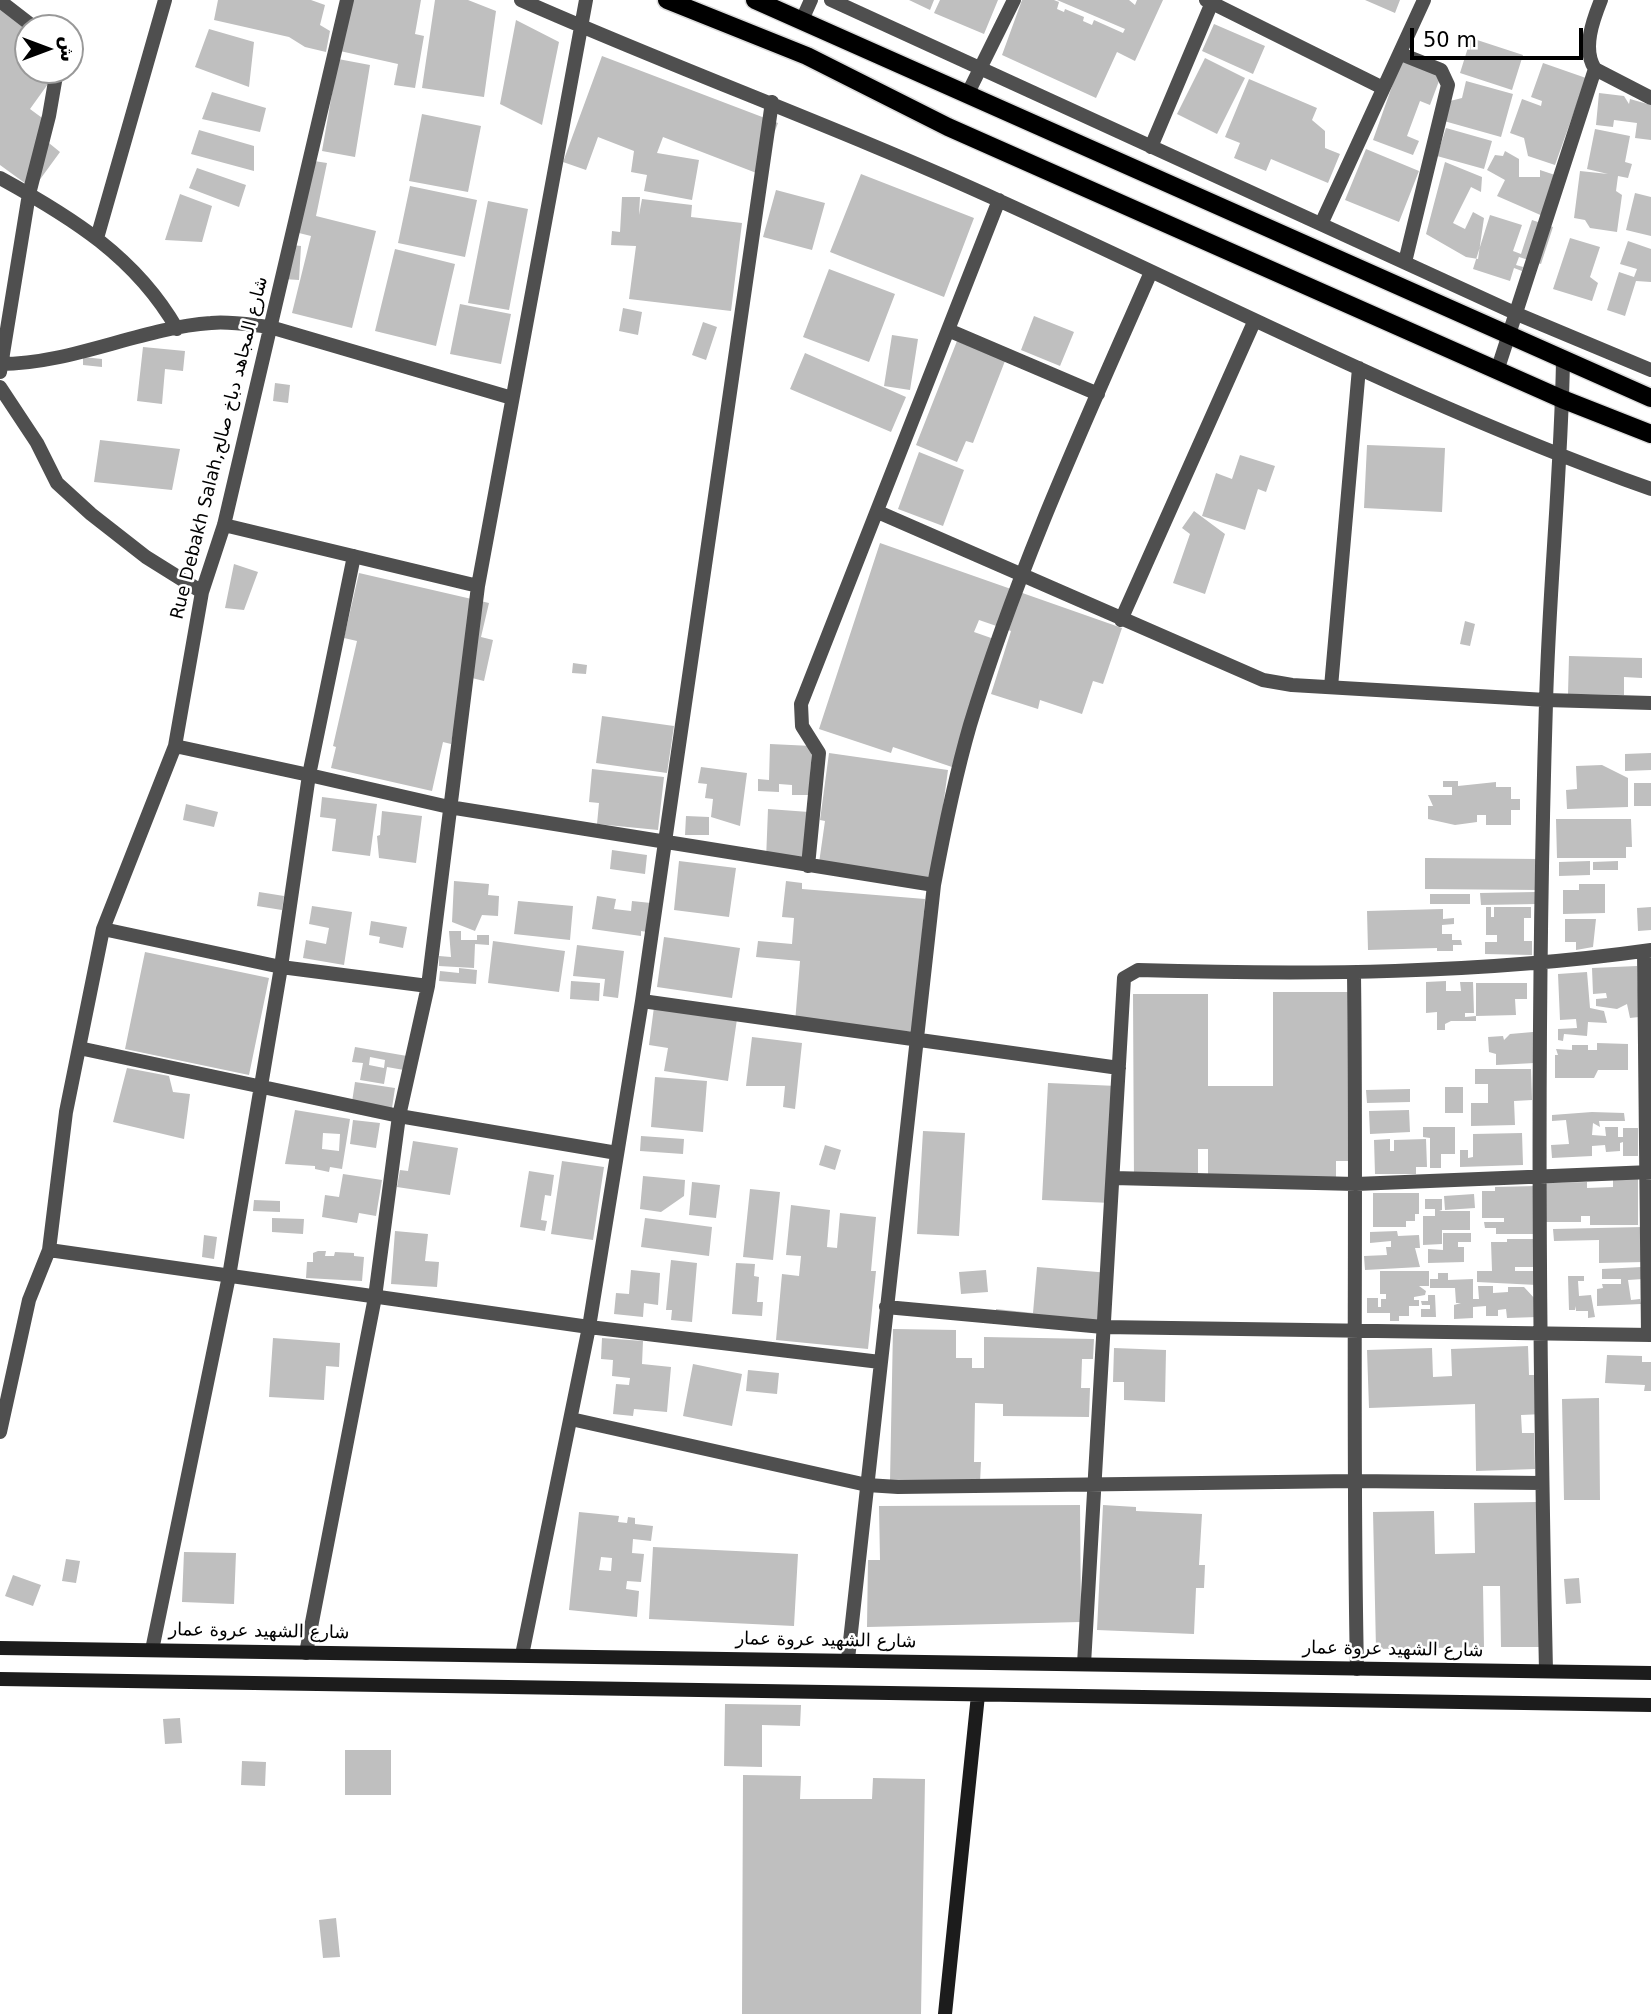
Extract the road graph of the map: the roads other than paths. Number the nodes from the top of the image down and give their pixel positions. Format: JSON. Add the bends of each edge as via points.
{"nodes":[{"id":1,"x":165,"y":0,"type":"edge"},
{"id":2,"x":347,"y":0,"type":"edge"},
{"id":3,"x":521,"y":0,"type":"edge"},
{"id":4,"x":586,"y":0,"type":"edge"},
{"id":5,"x":667,"y":0,"type":"edge"},
{"id":6,"x":755,"y":0,"type":"edge"},
{"id":7,"x":811,"y":0,"type":"edge"},
{"id":8,"x":831,"y":0,"type":"edge"},
{"id":9,"x":1014,"y":0,"type":"edge"},
{"id":10,"x":1424,"y":0,"type":"edge"},
{"id":11,"x":1601,"y":0,"type":"edge"},
{"id":12,"x":0,"y":1,"type":"edge"},
{"id":13,"x":1210,"y":1,"type":"edge"},
{"id":14,"x":16,"y":14,"type":"edge"},
{"id":15,"x":802,"y":20,"type":"junction"},
{"id":16,"x":580,"y":26,"type":"junction"},
{"id":17,"x":1401,"y":54,"type":"junction"},
{"id":18,"x":980,"y":68,"type":"junction"},
{"id":19,"x":1595,"y":69,"type":"junction"},
{"id":20,"x":55,"y":84,"type":"edge"},
{"id":21,"x":1383,"y":88,"type":"junction"},
{"id":22,"x":968,"y":93,"type":"junction"},
{"id":23,"x":1651,"y":98,"type":"edge"},
{"id":24,"x":772,"y":102,"type":"junction"},
{"id":25,"x":1151,"y":147,"type":"junction"},
{"id":26,"x":0,"y":178,"type":"edge"},
{"id":27,"x":29,"y":194,"type":"junction"},
{"id":28,"x":999,"y":200,"type":"junction"},
{"id":29,"x":1322,"y":222,"type":"junction"},
{"id":30,"x":97,"y":238,"type":"junction"},
{"id":31,"x":1405,"y":262,"type":"junction"},
{"id":32,"x":1151,"y":272,"type":"junction"},
{"id":33,"x":1517,"y":314,"type":"junction"},
{"id":34,"x":1254,"y":322,"type":"junction"},
{"id":35,"x":270,"y":327,"type":"junction"},
{"id":36,"x":177,"y":329,"type":"junction"},
{"id":37,"x":948,"y":330,"type":"junction"},
{"id":38,"x":1509,"y":337,"type":"junction"},
{"id":39,"x":1563,"y":361,"type":"junction"},
{"id":40,"x":1,"y":367,"type":"edge"},
{"id":41,"x":1359,"y":368,"type":"junction"},
{"id":42,"x":1498,"y":368,"type":"junction"},
{"id":43,"x":1651,"y":370,"type":"edge"},
{"id":44,"x":0,"y":387,"type":"edge"},
{"id":45,"x":1098,"y":394,"type":"junction"},
{"id":46,"x":512,"y":398,"type":"junction"},
{"id":47,"x":1651,"y":398,"type":"edge"},
{"id":48,"x":1562,"y":399,"type":"junction"},
{"id":49,"x":1651,"y":434,"type":"edge"},
{"id":50,"x":1558,"y":455,"type":"junction"},
{"id":51,"x":1651,"y":489,"type":"edge"},
{"id":52,"x":877,"y":512,"type":"junction"},
{"id":53,"x":224,"y":525,"type":"junction"},
{"id":54,"x":354,"y":556,"type":"junction"},
{"id":55,"x":1022,"y":576,"type":"junction"},
{"id":56,"x":478,"y":586,"type":"junction"},
{"id":57,"x":202,"y":592,"type":"junction"},
{"id":58,"x":1121,"y":620,"type":"junction"},
{"id":59,"x":1331,"y":687,"type":"junction"},
{"id":60,"x":1546,"y":700,"type":"junction"},
{"id":61,"x":1651,"y":703,"type":"edge"},
{"id":62,"x":175,"y":746,"type":"junction"},
{"id":63,"x":309,"y":775,"type":"junction"},
{"id":64,"x":449,"y":807,"type":"junction"},
{"id":65,"x":663,"y":841,"type":"junction"},
{"id":66,"x":808,"y":866,"type":"junction"},
{"id":67,"x":934,"y":885,"type":"junction"},
{"id":68,"x":103,"y":929,"type":"junction"},
{"id":69,"x":1648,"y":951,"type":"edge"},
{"id":70,"x":1540,"y":962,"type":"junction"},
{"id":71,"x":281,"y":967,"type":"junction"},
{"id":72,"x":1354,"y":974,"type":"junction"},
{"id":73,"x":428,"y":986,"type":"junction"},
{"id":74,"x":642,"y":1000,"type":"junction"},
{"id":75,"x":916,"y":1040,"type":"junction"},
{"id":76,"x":79,"y":1048,"type":"junction"},
{"id":77,"x":1119,"y":1068,"type":"junction"},
{"id":78,"x":258,"y":1088,"type":"junction"},
{"id":79,"x":399,"y":1116,"type":"junction"},
{"id":80,"x":617,"y":1153,"type":"junction"},
{"id":81,"x":1649,"y":1172,"type":"edge"},
{"id":82,"x":1539,"y":1177,"type":"junction"},
{"id":83,"x":1112,"y":1178,"type":"junction"},
{"id":84,"x":1356,"y":1184,"type":"junction"},
{"id":85,"x":49,"y":1250,"type":"junction"},
{"id":86,"x":229,"y":1276,"type":"junction"},
{"id":87,"x":375,"y":1297,"type":"junction"},
{"id":88,"x":886,"y":1307,"type":"junction"},
{"id":89,"x":589,"y":1328,"type":"junction"},
{"id":90,"x":1103,"y":1328,"type":"junction"},
{"id":91,"x":1354,"y":1331,"type":"junction"},
{"id":92,"x":1540,"y":1331,"type":"junction"},
{"id":93,"x":1650,"y":1335,"type":"edge"},
{"id":94,"x":880,"y":1362,"type":"junction"},
{"id":95,"x":571,"y":1419,"type":"junction"},
{"id":96,"x":0,"y":1432,"type":"edge"},
{"id":97,"x":1353,"y":1481,"type":"junction"},
{"id":98,"x":1542,"y":1483,"type":"junction"},
{"id":99,"x":867,"y":1485,"type":"junction"},
{"id":100,"x":1093,"y":1485,"type":"junction"},
{"id":101,"x":0,"y":1648,"type":"edge"},
{"id":102,"x":152,"y":1650,"type":"junction"},
{"id":103,"x":306,"y":1653,"type":"junction"},
{"id":104,"x":522,"y":1655,"type":"junction"},
{"id":105,"x":848,"y":1659,"type":"junction"},
{"id":106,"x":1084,"y":1664,"type":"junction"},
{"id":107,"x":1357,"y":1669,"type":"junction"},
{"id":108,"x":1546,"y":1671,"type":"junction"},
{"id":109,"x":1651,"y":1673,"type":"edge"},
{"id":110,"x":0,"y":1679,"type":"edge"},
{"id":111,"x":978,"y":1695,"type":"junction"},
{"id":112,"x":1651,"y":1705,"type":"edge"},
{"id":113,"x":945,"y":2014,"type":"edge"}],
"edges":[{"from":1,"to":30,"type":"street"},
{"from":2,"to":35,"type":"street","name":"Rue Debakh Salah,شارع المجاهد دباخ صالح"},
{"from":3,"to":16,"type":"street"},
{"from":4,"to":16,"type":"street"},
{"from":5,"to":42,"type":"main road","via":[[807,56],[947,127]]},
{"from":6,"to":15,"type":"main road"},
{"from":7,"to":15,"type":"street"},
{"from":8,"to":18,"type":"street"},
{"from":9,"to":18,"type":"street"},
{"from":10,"to":17,"type":"street"},
{"from":11,"to":19,"type":"street","via":[[1592,23],[1590,47]]},
{"from":12,"to":14,"type":"street"},
{"from":13,"to":21,"type":"street"},
{"from":13,"to":25,"type":"street"},
{"from":15,"to":22,"type":"main road"},
{"from":16,"to":24,"type":"street"},
{"from":16,"to":46,"type":"street"},
{"from":17,"to":21,"type":"street"},
{"from":17,"to":31,"type":"street","via":[[1441,70],[1448,85]]},
{"from":18,"to":22,"type":"street"},
{"from":18,"to":25,"type":"street"},
{"from":19,"to":23,"type":"street"},
{"from":19,"to":33,"type":"street"},
{"from":20,"to":27,"type":"street"},
{"from":21,"to":29,"type":"street"},
{"from":22,"to":38,"type":"main road"},
{"from":24,"to":28,"type":"street"},
{"from":24,"to":65,"type":"street"},
{"from":25,"to":29,"type":"street"},
{"from":26,"to":27,"type":"street"},
{"from":27,"to":30,"type":"street","via":[[65,213]]},
{"from":27,"to":40,"type":"street"},
{"from":28,"to":32,"type":"street"},
{"from":28,"to":37,"type":"street"},
{"from":29,"to":31,"type":"street"},
{"from":30,"to":36,"type":"street","via":[[124,258]]},
{"from":31,"to":33,"type":"street"},
{"from":32,"to":34,"type":"street"},
{"from":32,"to":45,"type":"street"},
{"from":33,"to":38,"type":"street"},
{"from":33,"to":43,"type":"street"},
{"from":34,"to":41,"type":"street"},
{"from":34,"to":58,"type":"street"},
{"from":35,"to":36,"type":"street","via":[[211,323]]},
{"from":35,"to":46,"type":"street"},
{"from":35,"to":53,"type":"street","name":"Rue Debakh Salah,شارع المجاهد دباخ صالح"},
{"from":36,"to":40,"type":"street"},
{"from":37,"to":45,"type":"street"},
{"from":37,"to":52,"type":"street"},
{"from":38,"to":39,"type":"main road"},
{"from":38,"to":42,"type":"street"},
{"from":39,"to":47,"type":"main road"},
{"from":39,"to":48,"type":"street"},
{"from":41,"to":50,"type":"street"},
{"from":41,"to":59,"type":"street"},
{"from":42,"to":48,"type":"main road"},
{"from":44,"to":57,"type":"street","via":[[57,483],[146,557]]},
{"from":45,"to":55,"type":"street"},
{"from":46,"to":56,"type":"street"},
{"from":48,"to":49,"type":"main road"},
{"from":48,"to":50,"type":"street"},
{"from":50,"to":51,"type":"street"},
{"from":50,"to":60,"type":"street"},
{"from":52,"to":55,"type":"street"},
{"from":52,"to":66,"type":"street","via":[[801,704],[803,726],[819,753]]},
{"from":53,"to":54,"type":"street"},
{"from":53,"to":57,"type":"street","name":"Rue Debakh Salah,شارع المجاهد دباخ صالح"},
{"from":54,"to":56,"type":"street"},
{"from":54,"to":63,"type":"street"},
{"from":55,"to":58,"type":"street"},
{"from":55,"to":67,"type":"street","via":[[970,726]]},
{"from":56,"to":64,"type":"street"},
{"from":57,"to":62,"type":"street","name":"Rue Debakh Salah,شارع المجاهد دباخ صالح"},
{"from":58,"to":59,"type":"street","via":[[1241,673],[1292,685]]},
{"from":59,"to":60,"type":"street"},
{"from":60,"to":61,"type":"street"},
{"from":60,"to":70,"type":"street"},
{"from":62,"to":63,"type":"street"},
{"from":62,"to":68,"type":"street","name":"Rue Debakh Salah,شارع المجاهد دباخ صالح"},
{"from":63,"to":64,"type":"street"},
{"from":63,"to":71,"type":"street"},
{"from":64,"to":65,"type":"street"},
{"from":64,"to":73,"type":"street"},
{"from":65,"to":66,"type":"street"},
{"from":65,"to":74,"type":"street"},
{"from":66,"to":67,"type":"street"},
{"from":67,"to":75,"type":"street"},
{"from":68,"to":71,"type":"street"},
{"from":68,"to":76,"type":"street","name":"Rue Debakh Salah,شارع المجاهد دباخ صالح"},
{"from":69,"to":70,"type":"street"},
{"from":69,"to":81,"type":"street"},
{"from":70,"to":72,"type":"street"},
{"from":70,"to":82,"type":"street"},
{"from":71,"to":73,"type":"street"},
{"from":71,"to":78,"type":"street"},
{"from":72,"to":77,"type":"street","via":[[1133,971],[1122,982]]},
{"from":72,"to":84,"type":"street"},
{"from":73,"to":79,"type":"street"},
{"from":74,"to":75,"type":"street"},
{"from":74,"to":80,"type":"street"},
{"from":75,"to":77,"type":"street"},
{"from":75,"to":88,"type":"street"},
{"from":76,"to":78,"type":"street"},
{"from":76,"to":85,"type":"street","name":"Rue Debakh Salah,شارع المجاهد دباخ صالح"},
{"from":77,"to":83,"type":"street"},
{"from":78,"to":79,"type":"street"},
{"from":78,"to":86,"type":"street"},
{"from":79,"to":80,"type":"street"},
{"from":79,"to":87,"type":"street"},
{"from":80,"to":89,"type":"street"},
{"from":81,"to":82,"type":"street"},
{"from":81,"to":93,"type":"street"},
{"from":82,"to":84,"type":"street"},
{"from":82,"to":92,"type":"street"},
{"from":83,"to":84,"type":"street"},
{"from":83,"to":90,"type":"street"},
{"from":84,"to":91,"type":"street"},
{"from":85,"to":86,"type":"street"},
{"from":85,"to":96,"type":"street","name":"Rue Debakh Salah,شارع المجاهد دباخ صالح","via":[[29,1300]]},
{"from":86,"to":87,"type":"street"},
{"from":86,"to":102,"type":"street"},
{"from":87,"to":89,"type":"street"},
{"from":87,"to":103,"type":"street"},
{"from":88,"to":90,"type":"street"},
{"from":88,"to":94,"type":"street"},
{"from":89,"to":94,"type":"street"},
{"from":89,"to":95,"type":"street"},
{"from":90,"to":91,"type":"street"},
{"from":90,"to":100,"type":"street"},
{"from":91,"to":92,"type":"street"},
{"from":91,"to":97,"type":"street"},
{"from":92,"to":93,"type":"street"},
{"from":92,"to":98,"type":"street"},
{"from":94,"to":99,"type":"street"},
{"from":95,"to":99,"type":"street"},
{"from":95,"to":104,"type":"street"},
{"from":97,"to":98,"type":"street"},
{"from":97,"to":100,"type":"street"},
{"from":97,"to":107,"type":"street"},
{"from":98,"to":108,"type":"street"},
{"from":99,"to":100,"type":"street"},
{"from":99,"to":105,"type":"street"},
{"from":100,"to":106,"type":"street"},
{"from":101,"to":102,"type":"street","name":"شارع الشهيد عروة عمار"},
{"from":102,"to":103,"type":"street","name":"شارع الشهيد عروة عمار"},
{"from":103,"to":104,"type":"street","name":"شارع الشهيد عروة عمار"},
{"from":104,"to":105,"type":"street","name":"شارع الشهيد عروة عمار"},
{"from":105,"to":106,"type":"street","name":"شارع الشهيد عروة عمار"},
{"from":106,"to":107,"type":"street","name":"شارع الشهيد عروة عمار"},
{"from":107,"to":108,"type":"street","name":"شارع الشهيد عروة عمار"},
{"from":108,"to":109,"type":"street","name":"شارع الشهيد عروة عمار"},
{"from":110,"to":111,"type":"street"},
{"from":111,"to":112,"type":"street"},
{"from":111,"to":113,"type":"street"}]}
